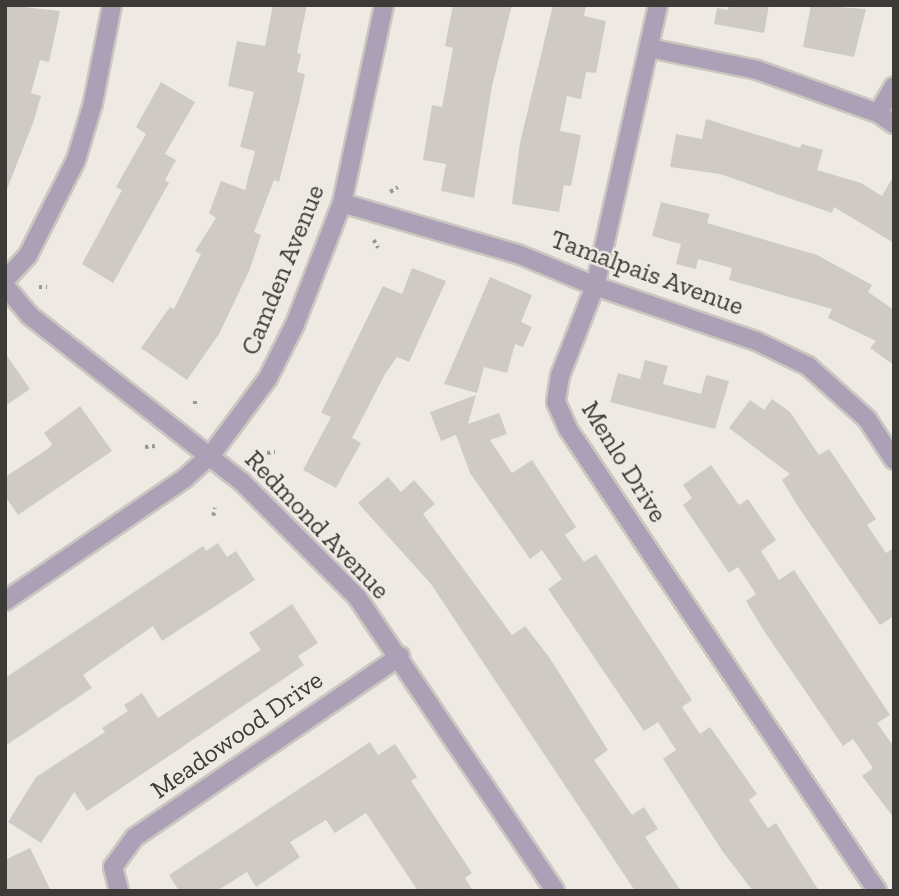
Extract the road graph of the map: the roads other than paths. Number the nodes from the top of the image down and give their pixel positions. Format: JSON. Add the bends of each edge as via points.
{"nodes":[{"id":1,"x":112,"y":5,"type":"edge"},
{"id":2,"x":384,"y":5,"type":"edge"},
{"id":3,"x":657,"y":5,"type":"edge"},
{"id":4,"x":649,"y":48,"type":"junction"},
{"id":5,"x":894,"y":86,"type":"edge"},
{"id":6,"x":878,"y":113,"type":"junction"},
{"id":7,"x":894,"y":124,"type":"edge"},
{"id":8,"x":342,"y":203,"type":"junction"},
{"id":9,"x":5,"y":280,"type":"edge"},
{"id":10,"x":5,"y":286,"type":"edge"},
{"id":11,"x":595,"y":286,"type":"junction"},
{"id":12,"x":211,"y":455,"type":"junction"},
{"id":13,"x":894,"y":460,"type":"edge"},
{"id":14,"x":5,"y":601,"type":"edge"},
{"id":15,"x":400,"y":656,"type":"junction"},
{"id":16,"x":119,"y":891,"type":"edge"},
{"id":17,"x":555,"y":891,"type":"edge"},
{"id":18,"x":877,"y":891,"type":"edge"}],
"edges":[{"from":1,"to":9,"type":"street","via":[[93,103],[76,160],[28,255]]},
{"from":2,"to":8,"type":"street","name":"Camden Avenue"},
{"from":3,"to":4,"type":"street","name":"Menlo Drive"},
{"from":4,"to":6,"type":"street","via":[[757,69]]},
{"from":4,"to":11,"type":"street","name":"Menlo Drive"},
{"from":5,"to":6,"type":"street"},
{"from":6,"to":7,"type":"street"},
{"from":8,"to":11,"type":"street","name":"Tamalpais Avenue","via":[[518,254]]},
{"from":8,"to":12,"type":"street","name":"Camden Avenue","via":[[295,324],[268,378]]},
{"from":10,"to":12,"type":"street","name":"Redmond Avenue","via":[[29,315]]},
{"from":11,"to":13,"type":"street","name":"Tamalpais Avenue","via":[[755,341],[808,366],[867,419]]},
{"from":11,"to":18,"type":"street","name":"Menlo Drive","via":[[560,376],[556,402],[568,429]]},
{"from":12,"to":14,"type":"street","name":"Camden Avenue","via":[[133,517]]},
{"from":12,"to":15,"type":"street","name":"Redmond Avenue","via":[[357,597]]},
{"from":15,"to":16,"type":"street","name":"Meadowood Drive","via":[[135,837],[113,867]]},
{"from":15,"to":17,"type":"street","name":"Redmond Avenue"}]}
